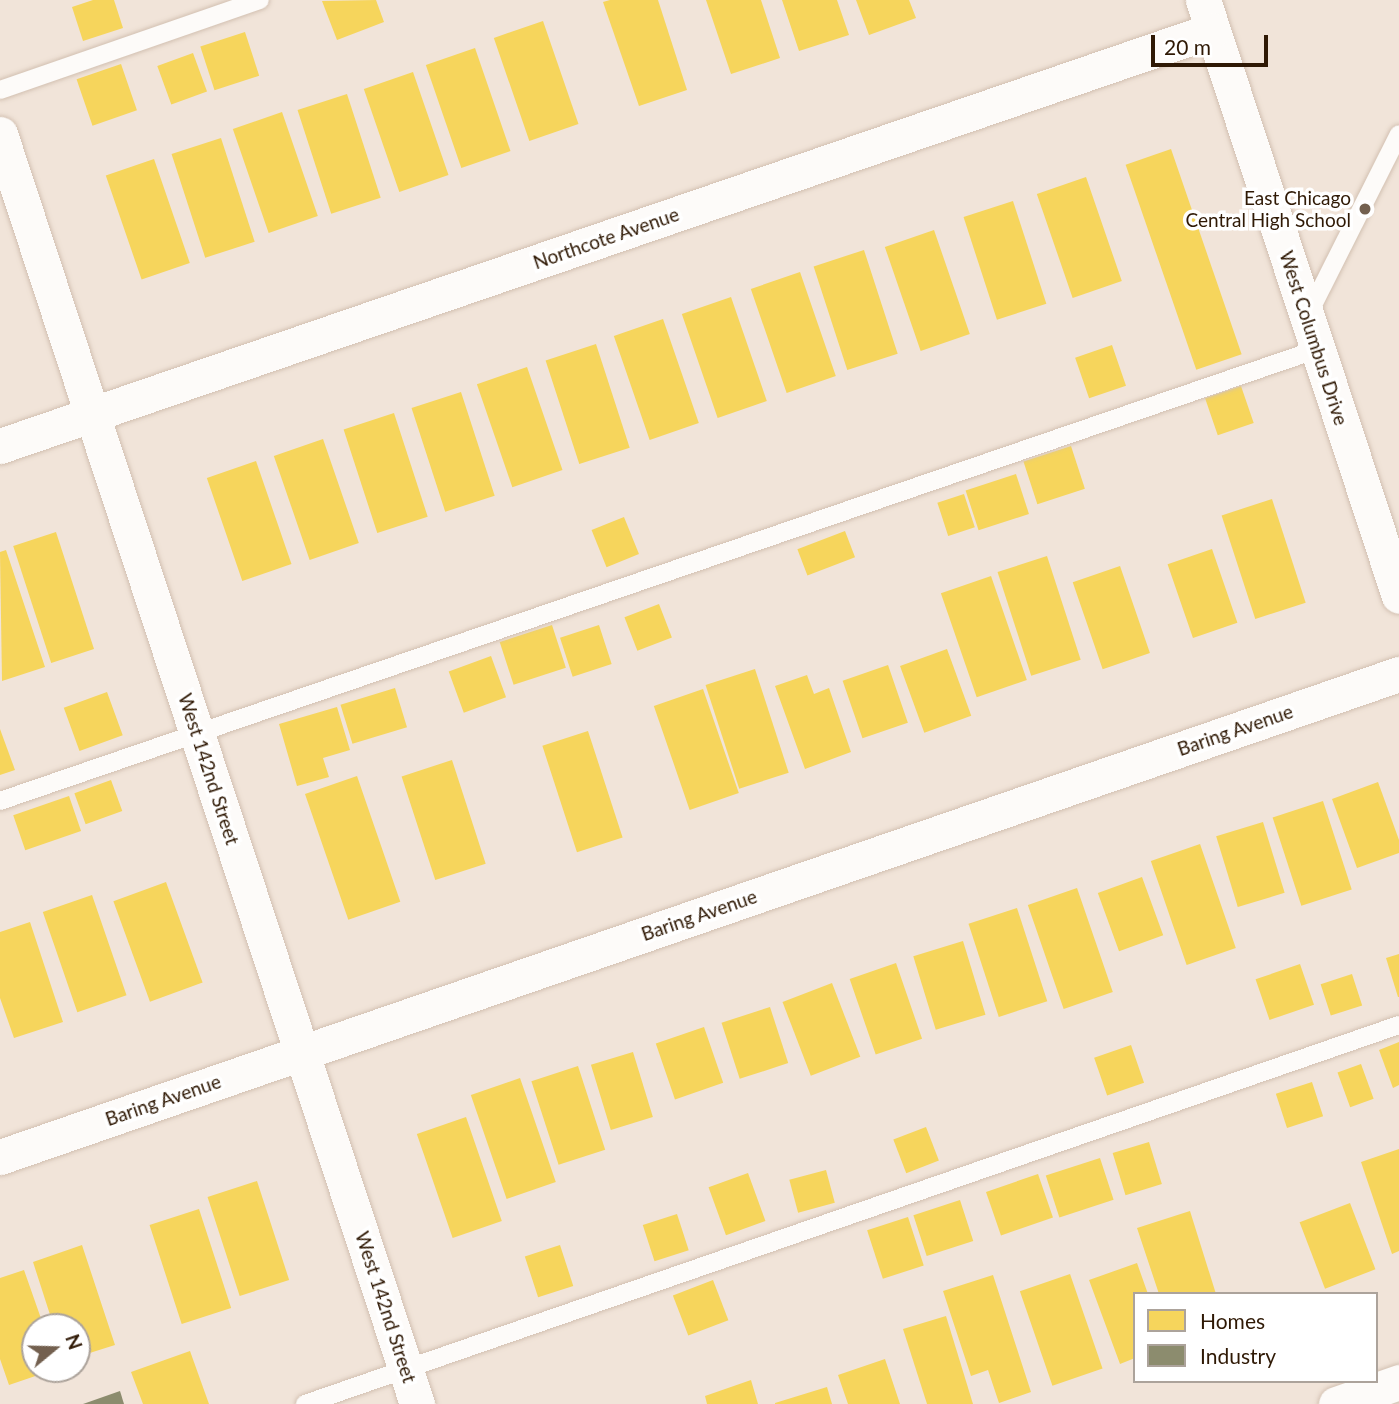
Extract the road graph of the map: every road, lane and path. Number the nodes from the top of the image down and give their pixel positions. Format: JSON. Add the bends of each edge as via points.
{"nodes":[{"id":1,"x":260,"y":0,"type":"edge"},
{"id":2,"x":1208,"y":15,"type":"edge"},
{"id":3,"x":0,"y":90,"type":"edge"},
{"id":4,"x":0,"y":134,"type":"edge"},
{"id":5,"x":1399,"y":134,"type":"edge"},
{"id":6,"x":1307,"y":316,"type":"junction"},
{"id":7,"x":1318,"y":349,"type":"junction"},
{"id":8,"x":92,"y":415,"type":"junction"},
{"id":9,"x":0,"y":446,"type":"edge"},
{"id":10,"x":1399,"y":596,"type":"edge"},
{"id":11,"x":1399,"y":674,"type":"edge"},
{"id":12,"x":197,"y":733,"type":"junction"},
{"id":13,"x":0,"y":801,"type":"edge"},
{"id":14,"x":1399,"y":1025,"type":"edge"},
{"id":15,"x":303,"y":1051,"type":"junction"},
{"id":16,"x":0,"y":1157,"type":"edge"},
{"id":17,"x":406,"y":1369,"type":"junction"},
{"id":18,"x":1399,"y":1382,"type":"edge"},
{"id":19,"x":305,"y":1404,"type":"edge"},
{"id":20,"x":417,"y":1404,"type":"edge"},
{"id":21,"x":1336,"y":1404,"type":"edge"}],
"edges":[{"from":1,"to":3,"type":"lane"},
{"from":2,"to":6,"type":"street","name":"West Columbus Drive"},
{"from":2,"to":8,"type":"street","name":"Northcote Avenue"},
{"from":4,"to":8,"type":"street","name":"West 142nd Street"},
{"from":5,"to":6,"type":"lane"},
{"from":6,"to":7,"type":"street","name":"West Columbus Drive"},
{"from":7,"to":10,"type":"street","name":"West Columbus Drive"},
{"from":7,"to":12,"type":"lane"},
{"from":8,"to":9,"type":"street","name":"Northcote Avenue"},
{"from":8,"to":12,"type":"street","name":"West 142nd Street"},
{"from":11,"to":15,"type":"street","name":"Baring Avenue"},
{"from":12,"to":13,"type":"lane"},
{"from":12,"to":15,"type":"street","name":"West 142nd Street"},
{"from":14,"to":17,"type":"lane"},
{"from":15,"to":16,"type":"street","name":"Baring Avenue"},
{"from":15,"to":17,"type":"street","name":"West 142nd Street"},
{"from":17,"to":19,"type":"lane"},
{"from":17,"to":20,"type":"street","name":"West 142nd Street"},
{"from":18,"to":21,"type":"street"}]}
